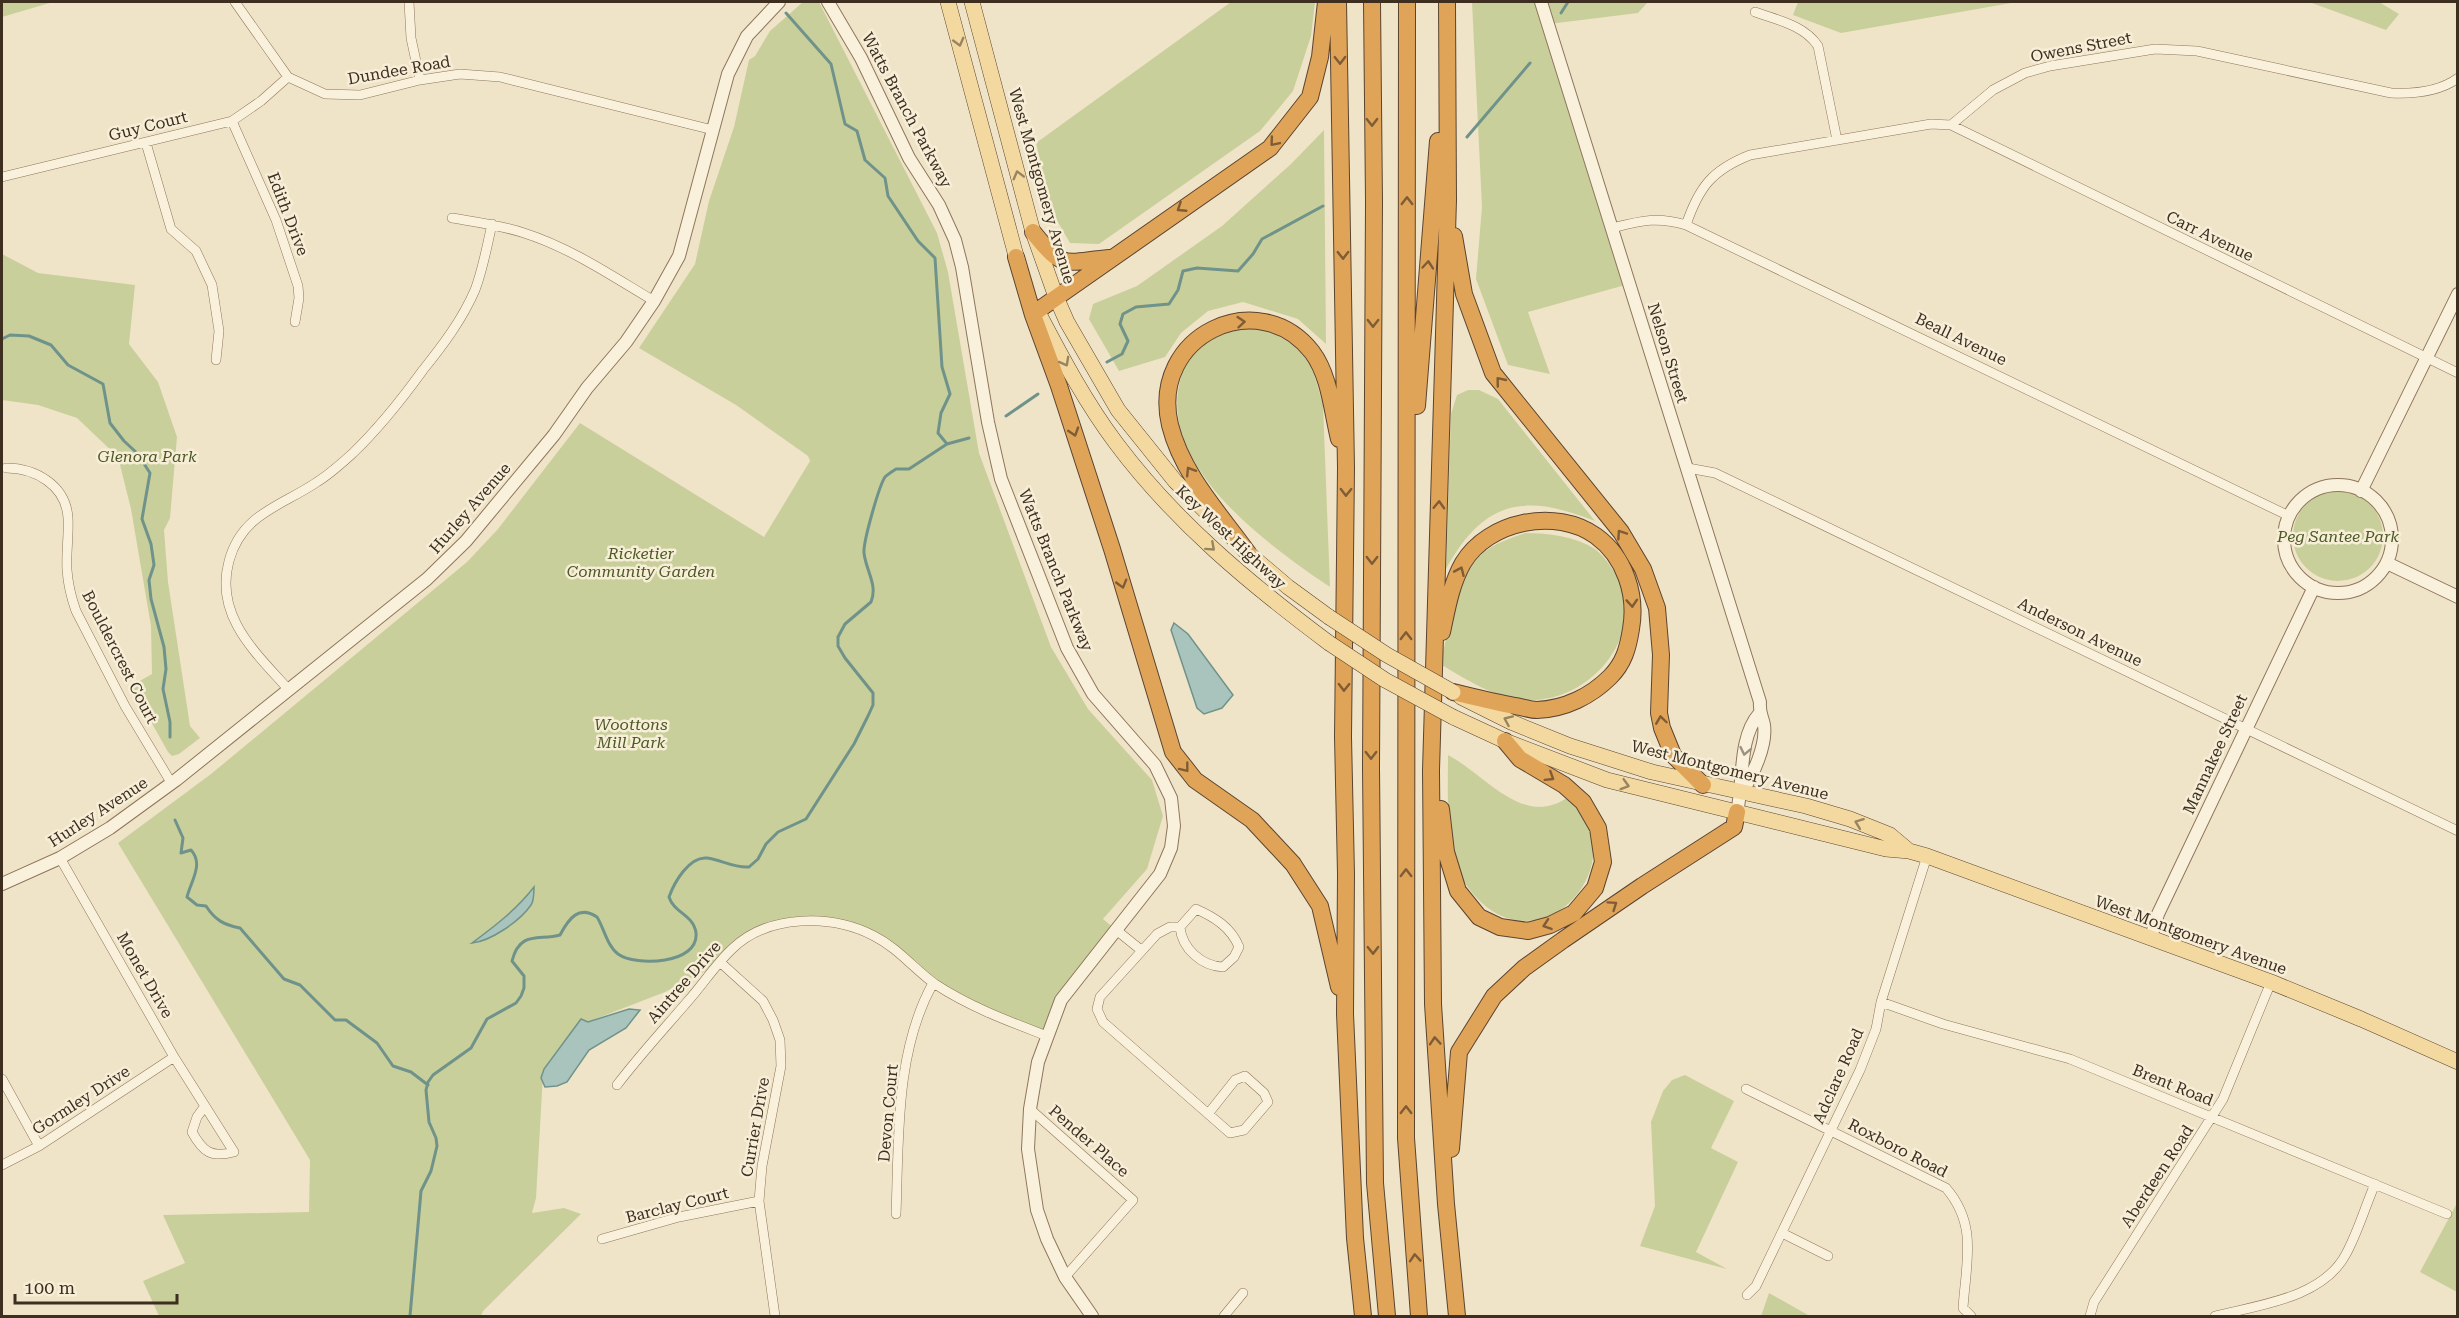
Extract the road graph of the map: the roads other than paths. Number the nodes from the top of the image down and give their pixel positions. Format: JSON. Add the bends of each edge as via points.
{"nodes":[{"id":1,"x":235,"y":2,"type":"edge"},
{"id":2,"x":409,"y":2,"type":"edge"},
{"id":3,"x":779,"y":2,"type":"edge"},
{"id":4,"x":828,"y":2,"type":"edge"},
{"id":5,"x":948,"y":2,"type":"edge"},
{"id":6,"x":972,"y":2,"type":"edge"},
{"id":7,"x":1326,"y":2,"type":"edge"},
{"id":8,"x":1338,"y":2,"type":"edge"},
{"id":9,"x":1360,"y":2,"type":"edge"},
{"id":10,"x":1372,"y":2,"type":"edge"},
{"id":11,"x":1407,"y":2,"type":"edge"},
{"id":12,"x":1446,"y":2,"type":"edge"},
{"id":13,"x":1541,"y":2,"type":"edge"},
{"id":14,"x":1755,"y":12,"type":"dead end"},
{"id":15,"x":1371,"y":64,"type":"junction"},
{"id":16,"x":288,"y":77,"type":"junction"},
{"id":17,"x":2457,"y":78,"type":"edge"},
{"id":18,"x":420,"y":80,"type":"junction"},
{"id":19,"x":232,"y":121,"type":"junction"},
{"id":20,"x":1951,"y":124,"type":"junction"},
{"id":21,"x":713,"y":130,"type":"junction"},
{"id":22,"x":1837,"y":140,"type":"junction"},
{"id":23,"x":146,"y":143,"type":"junction"},
{"id":24,"x":2,"y":177,"type":"edge"},
{"id":25,"x":1448,"y":200,"type":"junction"},
{"id":26,"x":452,"y":218,"type":"dead end"},
{"id":27,"x":492,"y":224,"type":"junction"},
{"id":28,"x":1686,"y":225,"type":"junction"},
{"id":29,"x":1612,"y":228,"type":"junction"},
{"id":30,"x":1033,"y":232,"type":"junction"},
{"id":31,"x":1016,"y":257,"type":"junction"},
{"id":32,"x":1112,"y":257,"type":"junction"},
{"id":33,"x":2457,"y":294,"type":"edge"},
{"id":34,"x":1056,"y":297,"type":"junction"},
{"id":35,"x":654,"y":301,"type":"junction"},
{"id":36,"x":1037,"y":311,"type":"junction"},
{"id":37,"x":295,"y":322,"type":"dead end"},
{"id":38,"x":2426,"y":358,"type":"junction"},
{"id":39,"x":216,"y":360,"type":"dead end"},
{"id":40,"x":2457,"y":373,"type":"edge"},
{"id":41,"x":6,"y":468,"type":"dead end"},
{"id":42,"x":1346,"y":468,"type":"junction"},
{"id":43,"x":1688,"y":468,"type":"junction"},
{"id":44,"x":2361,"y":491,"type":"junction"},
{"id":45,"x":2289,"y":516,"type":"junction"},
{"id":46,"x":1406,"y":532,"type":"junction"},
{"id":47,"x":1248,"y":554,"type":"junction"},
{"id":48,"x":2387,"y":563,"type":"junction"},
{"id":49,"x":2314,"y":587,"type":"junction"},
{"id":50,"x":2457,"y":597,"type":"edge"},
{"id":51,"x":1329,"y":643,"type":"joint"},
{"id":52,"x":1434,"y":668,"type":"junction"},
{"id":53,"x":289,"y":690,"type":"junction"},
{"id":54,"x":1453,"y":692,"type":"junction"},
{"id":55,"x":2246,"y":728,"type":"junction"},
{"id":56,"x":1505,"y":741,"type":"junction"},
{"id":57,"x":1432,"y":743,"type":"junction"},
{"id":58,"x":172,"y":783,"type":"junction"},
{"id":59,"x":1703,"y":785,"type":"junction"},
{"id":60,"x":1742,"y":792,"type":"junction"},
{"id":61,"x":1737,"y":812,"type":"junction"},
{"id":62,"x":2457,"y":831,"type":"edge"},
{"id":63,"x":1909,"y":851,"type":"junction"},
{"id":64,"x":1926,"y":856,"type":"junction"},
{"id":65,"x":60,"y":858,"type":"junction"},
{"id":66,"x":2,"y":884,"type":"edge"},
{"id":67,"x":1180,"y":927,"type":"junction"},
{"id":68,"x":1115,"y":929,"type":"junction"},
{"id":69,"x":2151,"y":938,"type":"junction"},
{"id":70,"x":1141,"y":950,"type":"junction"},
{"id":71,"x":721,"y":963,"type":"junction"},
{"id":72,"x":933,"y":982,"type":"junction"},
{"id":73,"x":2271,"y":982,"type":"junction"},
{"id":74,"x":1881,"y":1002,"type":"junction"},
{"id":75,"x":1345,"y":1014,"type":"junction"},
{"id":76,"x":1047,"y":1036,"type":"junction"},
{"id":77,"x":174,"y":1057,"type":"junction"},
{"id":78,"x":2457,"y":1062,"type":"edge"},
{"id":79,"x":2,"y":1079,"type":"edge"},
{"id":80,"x":617,"y":1085,"type":"dead end"},
{"id":81,"x":1746,"y":1089,"type":"dead end"},
{"id":82,"x":205,"y":1106,"type":"junction"},
{"id":83,"x":1030,"y":1109,"type":"junction"},
{"id":84,"x":1208,"y":1114,"type":"junction"},
{"id":85,"x":2213,"y":1118,"type":"junction"},
{"id":86,"x":1830,"y":1130,"type":"junction"},
{"id":87,"x":39,"y":1146,"type":"junction"},
{"id":88,"x":2,"y":1165,"type":"edge"},
{"id":89,"x":2375,"y":1184,"type":"junction"},
{"id":90,"x":759,"y":1201,"type":"junction"},
{"id":91,"x":1446,"y":1204,"type":"junction"},
{"id":92,"x":896,"y":1214,"type":"dead end"},
{"id":93,"x":2447,"y":1214,"type":"dead end"},
{"id":94,"x":1782,"y":1233,"type":"junction"},
{"id":95,"x":603,"y":1239,"type":"dead end"},
{"id":96,"x":1828,"y":1256,"type":"dead end"},
{"id":97,"x":1065,"y":1277,"type":"junction"},
{"id":98,"x":1243,"y":1293,"type":"dead end"},
{"id":99,"x":1747,"y":1295,"type":"dead end"},
{"id":100,"x":1971,"y":1316,"type":"edge"},
{"id":101,"x":775,"y":1317,"type":"edge"},
{"id":102,"x":1092,"y":1317,"type":"edge"},
{"id":103,"x":1224,"y":1317,"type":"edge"},
{"id":104,"x":1363,"y":1317,"type":"edge"},
{"id":105,"x":1387,"y":1317,"type":"edge"},
{"id":106,"x":1419,"y":1317,"type":"edge"},
{"id":107,"x":1457,"y":1317,"type":"edge"},
{"id":108,"x":2090,"y":1317,"type":"edge"},
{"id":109,"x":2215,"y":1317,"type":"edge"}],
"edges":[{"from":1,"to":16,"type":"street"},
{"from":2,"to":18,"type":"street","via":[[411,38]]},
{"from":3,"to":21,"type":"street","name":"Hurley Avenue","via":[[747,36],[728,74]]},
{"from":4,"to":68,"type":"street","name":"Watts Branch Parkway","via":[[955,240],[1001,479],[1067,648],[1093,694],[1155,765],[1171,798],[1171,848],[1160,874]]},
{"from":5,"to":31,"type":"main road","one_way":true},
{"from":30,"to":6,"type":"main road","name":"West Montgomery Avenue","one_way":true},
{"from":7,"to":32,"type":"highway","one_way":true,"via":[[1320,57],[1310,98],[1270,148]]},
{"from":8,"to":42,"type":"highway","one_way":true},
{"from":9,"to":15,"type":"highway"},
{"from":10,"to":15,"type":"highway"},
{"from":46,"to":11,"type":"highway","one_way":true},
{"from":12,"to":25,"type":"highway"},
{"from":46,"to":12,"type":"highway","one_way":true},
{"from":13,"to":29,"type":"street","name":"Nelson Street"},
{"from":14,"to":22,"type":"street","via":[[1803,30],[1818,46]]},
{"from":15,"to":105,"type":"highway","one_way":true,"via":[[1375,1183]]},
{"from":16,"to":18,"type":"street","name":"Dundee Road","via":[[325,94],[360,95]]},
{"from":16,"to":19,"type":"street","name":"Guy Court"},
{"from":17,"to":20,"type":"street","name":"Owens Street","via":[[2413,94],[2391,93],[2197,51],[2155,49],[2025,73],[1993,90]]},
{"from":18,"to":21,"type":"street","name":"Dundee Road","via":[[460,74],[500,77]]},
{"from":19,"to":23,"type":"street","name":"Guy Court"},
{"from":19,"to":37,"type":"street","name":"Edith Drive","via":[[276,220],[298,286]]},
{"from":20,"to":22,"type":"street"},
{"from":20,"to":38,"type":"street","name":"Carr Avenue"},
{"from":21,"to":35,"type":"street","name":"Hurley Avenue","via":[[679,256]]},
{"from":22,"to":28,"type":"street","via":[[1750,155],[1728,164],[1702,188]]},
{"from":23,"to":24,"type":"street","name":"Guy Court"},
{"from":23,"to":39,"type":"street","via":[[171,229],[196,251],[212,285],[219,331]]},
{"from":52,"to":25,"type":"highway","one_way":true},
{"from":59,"to":25,"type":"highway","one_way":true,"via":[[1673,755],[1662,728],[1657,608],[1643,569],[1621,532],[1492,373],[1464,294]]},
{"from":26,"to":27,"type":"street"},
{"from":27,"to":35,"type":"street","via":[[581,256]]},
{"from":27,"to":53,"type":"street","via":[[475,289],[458,325],[396,406],[353,453],[319,481],[255,519],[238,540],[229,560],[226,594],[231,618]]},
{"from":28,"to":29,"type":"street","name":"Beall Avenue","via":[[1652,219]]},
{"from":28,"to":45,"type":"street","name":"Beall Avenue"},
{"from":29,"to":43,"type":"street","name":"Nelson Street"},
{"from":30,"to":32,"type":"highway","via":[[1051,254],[1064,261]]},
{"from":30,"to":34,"type":"main road","name":"West Montgomery Avenue"},
{"from":31,"to":36,"type":"main road","name":"Key West Highway"},
{"from":31,"to":75,"type":"highway","one_way":true,"via":[[1112,549],[1173,752],[1195,780],[1252,819],[1298,871],[1320,906]]},
{"from":32,"to":34,"type":"highway"},
{"from":33,"to":38,"type":"street"},
{"from":34,"to":36,"type":"highway"},
{"from":34,"to":47,"type":"main road","name":"West Montgomery Avenue","via":[[1118,410],[1175,481]]},
{"from":35,"to":53,"type":"street","name":"Hurley Avenue","via":[[554,435],[466,541],[427,579]]},
{"from":36,"to":51,"type":"main road","name":"Key West Highway","one_way":true,"via":[[1093,408],[1155,491],[1262,593]]},
{"from":38,"to":40,"type":"street","name":"Carr Avenue"},
{"from":38,"to":44,"type":"street"},
{"from":41,"to":58,"type":"street","name":"Bouldercrest Court","via":[[21,468],[44,476],[61,496],[68,515],[67,569],[76,611],[125,706]]},
{"from":47,"to":42,"type":"highway","one_way":true,"via":[[1187,468],[1171,427],[1167,392],[1178,359],[1187,347],[1215,328],[1249,321],[1267,323],[1298,339],[1322,367]]},
{"from":42,"to":75,"type":"highway","one_way":true},
{"from":43,"to":55,"type":"street","name":"Anderson Avenue","via":[[1715,473]]},
{"from":43,"to":60,"type":"street","name":"Nelson Street","via":[[1764,725],[1756,770]]},
{"from":44,"to":45,"type":"street","via":[[2328,486],[2312,492]]},
{"from":44,"to":48,"type":"street","via":[[2376,500],[2389,522],[2392,547]]},
{"from":45,"to":49,"type":"street","via":[[2284,532],[2290,564],[2300,578]]},
{"from":106,"to":46,"type":"highway","one_way":true,"via":[[1406,1138]]},
{"from":47,"to":54,"type":"main road","name":"West Montgomery Avenue","bridge":true,"via":[[1329,617]]},
{"from":48,"to":49,"type":"street","via":[[2363,587],[2330,592]]},
{"from":48,"to":50,"type":"street"},
{"from":49,"to":55,"type":"street","name":"Mannakee Street"},
{"from":51,"to":56,"type":"main road","name":"West Montgomery Avenue","bridge":true,"via":[[1385,680]]},
{"from":52,"to":54,"type":"highway","one_way":true,"via":[[1452,588],[1464,562],[1483,541],[1527,522],[1549,521],[1597,536],[1613,555],[1629,581],[1632,626],[1626,656],[1597,690],[1572,703],[1536,710]]},
{"from":52,"to":57,"type":"highway"},
{"from":53,"to":58,"type":"street","name":"Hurley Avenue"},
{"from":59,"to":54,"type":"main road","name":"West Montgomery Avenue","one_way":true,"via":[[1570,746]]},
{"from":55,"to":62,"type":"street","name":"Anderson Avenue"},
{"from":55,"to":69,"type":"street","name":"Mannakee Street","via":[[2158,914]]},
{"from":56,"to":57,"type":"highway","one_way":true,"via":[[1520,759],[1564,785],[1583,802],[1598,828],[1603,862],[1595,888],[1574,913],[1550,926],[1528,931],[1500,927],[1479,917],[1458,891],[1446,852]]},
{"from":56,"to":61,"type":"main road","name":"West Montgomery Avenue","one_way":true,"via":[[1607,780]]},
{"from":91,"to":57,"type":"highway","one_way":true,"via":[[1433,1004]]},
{"from":58,"to":65,"type":"street","name":"Hurley Avenue"},
{"from":59,"to":60,"type":"main road","name":"West Montgomery Avenue"},
{"from":60,"to":61,"type":"street","name":"Nelson Street"},
{"from":63,"to":60,"type":"main road","name":"West Montgomery Avenue","one_way":true,"via":[[1890,835],[1850,819]]},
{"from":61,"to":63,"type":"main road","name":"West Montgomery Avenue","via":[[1886,849]]},
{"from":91,"to":61,"type":"highway","one_way":true,"via":[[1459,1052],[1494,996],[1563,940],[1734,827]]},
{"from":63,"to":64,"type":"main road","name":"West Montgomery Avenue"},
{"from":64,"to":69,"type":"main road","name":"West Montgomery Avenue"},
{"from":64,"to":74,"type":"street","name":"Adclare Road"},
{"from":65,"to":66,"type":"street","name":"Hurley Avenue"},
{"from":65,"to":77,"type":"street","name":"Monet Drive"},
{"from":67,"to":67,"type":"street","via":[[1196,909],[1215,917],[1239,947],[1223,967],[1211,966],[1194,955],[1181,938]]},
{"from":67,"to":70,"type":"street","via":[[1157,934]]},
{"from":68,"to":70,"type":"street"},
{"from":68,"to":76,"type":"street","name":"Watts Branch Parkway","via":[[1067,990]]},
{"from":69,"to":73,"type":"main road","name":"West Montgomery Avenue"},
{"from":70,"to":84,"type":"street","via":[[1100,997],[1097,1009],[1103,1022]]},
{"from":71,"to":72,"type":"street","name":"Aintree Drive","via":[[732,949],[762,929],[796,922],[833,922],[882,941]]},
{"from":71,"to":80,"type":"street","name":"Aintree Drive"},
{"from":71,"to":90,"type":"street","name":"Currier Drive","via":[[763,1001],[780,1040],[781,1066]]},
{"from":72,"to":76,"type":"street","name":"Aintree Drive","via":[[971,1006]]},
{"from":72,"to":92,"type":"street","name":"Devon Court","via":[[917,1019],[903,1078]]},
{"from":73,"to":78,"type":"main road","name":"West Montgomery Avenue"},
{"from":73,"to":85,"type":"street","name":"Aberdeen Road"},
{"from":74,"to":85,"type":"street","name":"Brent Road","via":[[1943,1024],[2070,1059]]},
{"from":74,"to":86,"type":"street","name":"Adclare Road","via":[[1876,1029],[1860,1070]]},
{"from":75,"to":104,"type":"highway","via":[[1355,1238]]},
{"from":76,"to":83,"type":"street","name":"Watts Branch Parkway"},
{"from":77,"to":82,"type":"street","name":"Monet Drive"},
{"from":77,"to":87,"type":"street","name":"Gormley Drive"},
{"from":79,"to":87,"type":"street"},
{"from":81,"to":86,"type":"street","name":"Roxboro Road"},
{"from":82,"to":82,"type":"street","name":"Monet Drive","via":[[211,1115],[234,1152],[209,1153],[199,1146],[192,1132]]},
{"from":83,"to":97,"type":"street","name":"Watts Branch Parkway","via":[[1028,1149],[1037,1210]]},
{"from":83,"to":97,"type":"street","name":"Pender Place","via":[[1133,1200]]},
{"from":84,"to":84,"type":"street","via":[[1234,1080],[1245,1076],[1268,1102],[1245,1130],[1230,1133]]},
{"from":85,"to":89,"type":"street","name":"Brent Road"},
{"from":85,"to":108,"type":"street","name":"Aberdeen Road","via":[[2094,1302]]},
{"from":86,"to":94,"type":"street","name":"Adclare Road"},
{"from":86,"to":100,"type":"street","name":"Roxboro Road","via":[[1946,1188],[1958,1201],[1968,1232],[1963,1308]]},
{"from":87,"to":88,"type":"street","name":"Gormley Drive"},
{"from":89,"to":93,"type":"street","name":"Brent Road"},
{"from":89,"to":109,"type":"street","via":[[2346,1255],[2331,1274],[2310,1289]]},
{"from":90,"to":95,"type":"street","name":"Barclay Court","via":[[679,1216]]},
{"from":90,"to":101,"type":"street","name":"Currier Drive"},
{"from":91,"to":107,"type":"highway"},
{"from":94,"to":96,"type":"street"},
{"from":94,"to":99,"type":"street","name":"Adclare Road","via":[[1756,1286]]},
{"from":97,"to":102,"type":"street","name":"Watts Branch Parkway"},
{"from":98,"to":103,"type":"street"}]}
